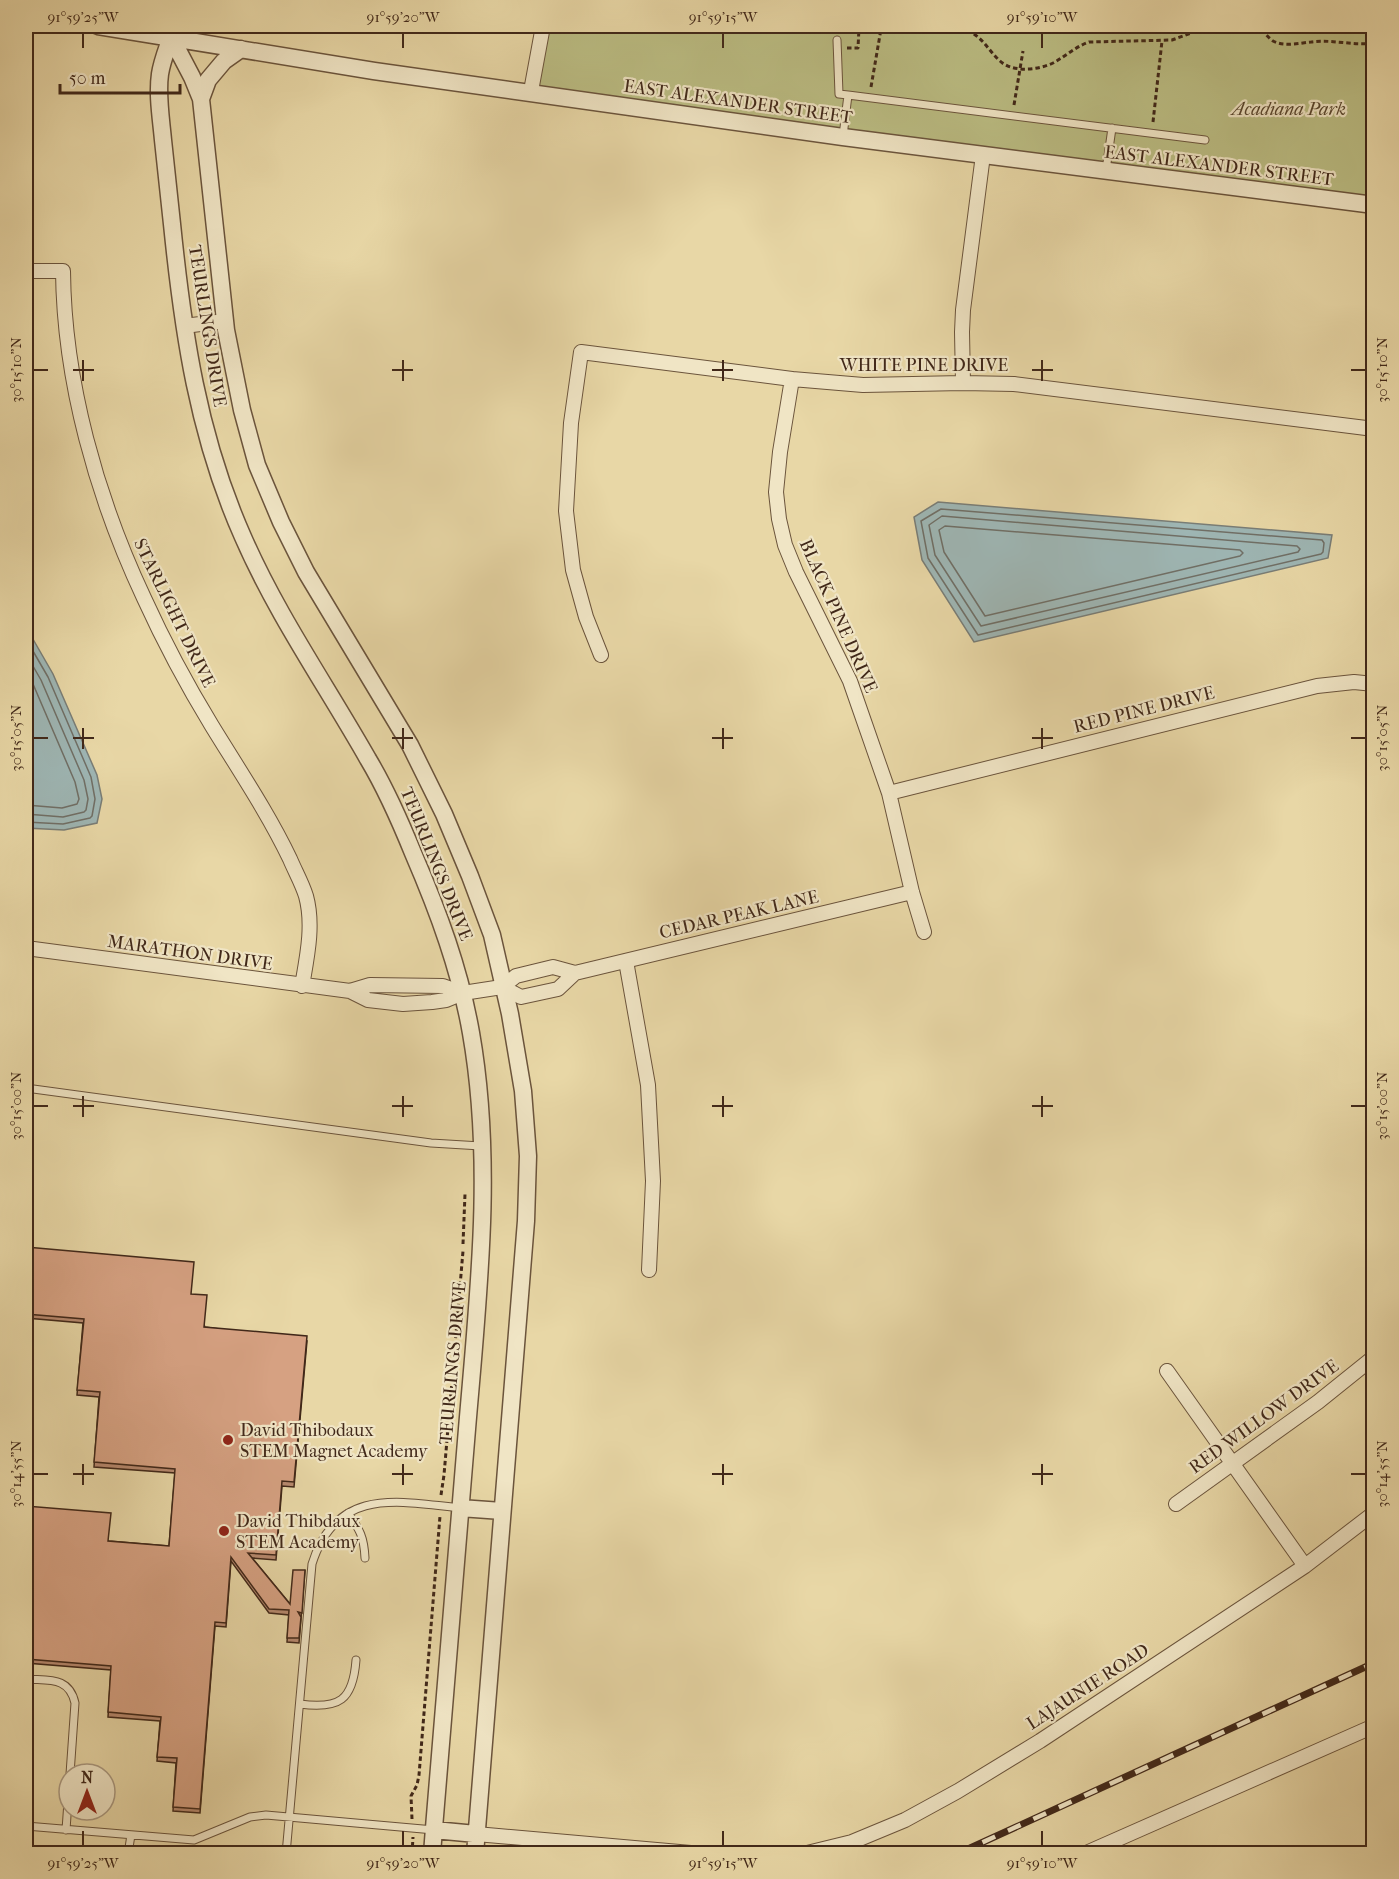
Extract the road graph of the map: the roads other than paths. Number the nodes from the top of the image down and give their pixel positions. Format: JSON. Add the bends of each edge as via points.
{"nodes":[{"id":1,"x":98,"y":26,"type":"edge"},
{"id":2,"x":543,"y":26,"type":"edge"},
{"id":3,"x":171,"y":37,"type":"junction"},
{"id":4,"x":837,"y":40,"type":"dead end"},
{"id":5,"x":241,"y":49,"type":"junction"},
{"id":6,"x":531,"y":92,"type":"junction"},
{"id":7,"x":848,"y":95,"type":"junction"},
{"id":8,"x":201,"y":99,"type":"junction"},
{"id":9,"x":1112,"y":128,"type":"junction"},
{"id":10,"x":843,"y":136,"type":"junction"},
{"id":11,"x":1205,"y":140,"type":"dead end"},
{"id":12,"x":983,"y":155,"type":"junction"},
{"id":13,"x":1106,"y":171,"type":"junction"},
{"id":14,"x":1374,"y":205,"type":"edge"},
{"id":15,"x":26,"y":271,"type":"edge"},
{"id":16,"x":225,"y":321,"type":"junction"},
{"id":17,"x":184,"y":326,"type":"junction"},
{"id":18,"x":792,"y":379,"type":"junction"},
{"id":19,"x":963,"y":383,"type":"junction"},
{"id":20,"x":1374,"y":429,"type":"edge"},
{"id":21,"x":601,"y":655,"type":"dead end"},
{"id":22,"x":1374,"y":684,"type":"edge"},
{"id":23,"x":889,"y":793,"type":"junction"},
{"id":24,"x":912,"y":892,"type":"junction"},
{"id":25,"x":924,"y":932,"type":"dead end"},
{"id":26,"x":26,"y":948,"type":"edge"},
{"id":27,"x":626,"y":961,"type":"junction"},
{"id":28,"x":575,"y":973,"type":"junction"},
{"id":29,"x":302,"y":986,"type":"junction"},
{"id":30,"x":502,"y":987,"type":"junction"},
{"id":31,"x":463,"y":993,"type":"junction"},
{"id":32,"x":26,"y":1088,"type":"edge"},
{"id":33,"x":481,"y":1146,"type":"junction"},
{"id":34,"x":649,"y":1270,"type":"dead end"},
{"id":35,"x":1374,"y":1358,"type":"edge"},
{"id":36,"x":1167,"y":1371,"type":"dead end"},
{"id":37,"x":1232,"y":1464,"type":"junction"},
{"id":38,"x":1176,"y":1504,"type":"dead end"},
{"id":39,"x":460,"y":1508,"type":"junction"},
{"id":40,"x":502,"y":1511,"type":"junction"},
{"id":41,"x":1374,"y":1513,"type":"edge"},
{"id":42,"x":348,"y":1514,"type":"junction"},
{"id":43,"x":365,"y":1558,"type":"dead end"},
{"id":44,"x":1305,"y":1566,"type":"junction"},
{"id":45,"x":356,"y":1660,"type":"dead end"},
{"id":46,"x":26,"y":1679,"type":"edge"},
{"id":47,"x":300,"y":1704,"type":"junction"},
{"id":48,"x":1374,"y":1726,"type":"edge"},
{"id":49,"x":71,"y":1762,"type":"edge"},
{"id":50,"x":289,"y":1817,"type":"junction"},
{"id":51,"x":67,"y":1822,"type":"edge"},
{"id":52,"x":26,"y":1826,"type":"edge"},
{"id":53,"x":66,"y":1830,"type":"junction"},
{"id":54,"x":434,"y":1830,"type":"junction"},
{"id":55,"x":476,"y":1834,"type":"junction"},
{"id":56,"x":130,"y":1835,"type":"junction"},
{"id":57,"x":128,"y":1854,"type":"edge"},
{"id":58,"x":286,"y":1854,"type":"edge"},
{"id":59,"x":432,"y":1854,"type":"edge"},
{"id":60,"x":475,"y":1854,"type":"edge"},
{"id":61,"x":702,"y":1854,"type":"edge"},
{"id":62,"x":803,"y":1854,"type":"edge"},
{"id":63,"x":1084,"y":1854,"type":"edge"}],
"edges":[{"from":1,"to":3,"type":"street","name":"EAST ALEXANDER STREET"},
{"from":2,"to":6,"type":"street"},
{"from":3,"to":5,"type":"street","name":"EAST ALEXANDER STREET"},
{"from":3,"to":8,"type":"street","name":"TEURLINGS DRIVE"},
{"from":3,"to":17,"type":"street","name":"TEURLINGS DRIVE","via":[[160,70],[160,110]]},
{"from":4,"to":7,"type":"lane","via":[[839,94]]},
{"from":5,"to":6,"type":"street","name":"EAST ALEXANDER STREET"},
{"from":5,"to":8,"type":"street","via":[[208,80]]},
{"from":6,"to":10,"type":"street","name":"EAST ALEXANDER STREET"},
{"from":7,"to":9,"type":"lane"},
{"from":7,"to":10,"type":"lane"},
{"from":8,"to":16,"type":"street","name":"TEURLINGS DRIVE"},
{"from":9,"to":11,"type":"lane"},
{"from":9,"to":13,"type":"lane"},
{"from":10,"to":12,"type":"street","name":"EAST ALEXANDER STREET"},
{"from":12,"to":13,"type":"street","name":"EAST ALEXANDER STREET"},
{"from":12,"to":19,"type":"street","via":[[963,310]]},
{"from":13,"to":14,"type":"street","name":"EAST ALEXANDER STREET"},
{"from":15,"to":29,"type":"street","name":"STARLIGHT DRIVE","via":[[63,271],[68,348],[80,410],[121,547],[176,662],[254,794],[303,888],[310,936]]},
{"from":16,"to":17,"type":"street"},
{"from":16,"to":30,"type":"street","name":"TEURLINGS DRIVE","via":[[257,465],[306,572],[410,745],[444,814],[492,935]]},
{"from":17,"to":31,"type":"street","name":"TEURLINGS DRIVE","via":[[202,421],[242,535],[299,647],[372,765],[405,832],[450,947]]},
{"from":18,"to":19,"type":"street","name":"WHITE PINE DRIVE","via":[[863,385]]},
{"from":18,"to":21,"type":"street","name":"WHITE PINE DRIVE","via":[[581,352],[571,423],[566,511],[573,570]]},
{"from":18,"to":23,"type":"street","name":"BLACK PINE DRIVE","via":[[776,492],[785,545],[850,681]]},
{"from":19,"to":20,"type":"street","name":"WHITE PINE DRIVE","via":[[1047,387]]},
{"from":22,"to":23,"type":"street","name":"RED PINE DRIVE","via":[[1317,686]]},
{"from":23,"to":24,"type":"street","name":"BLACK PINE DRIVE"},
{"from":24,"to":25,"type":"street","name":"BLACK PINE DRIVE"},
{"from":24,"to":27,"type":"street","name":"CEDAR PEAK LANE"},
{"from":26,"to":29,"type":"street","name":"MARATHON DRIVE"},
{"from":27,"to":28,"type":"street","name":"CEDAR PEAK LANE"},
{"from":27,"to":34,"type":"street","via":[[648,1085],[654,1181]]},
{"from":28,"to":30,"type":"street","name":"CEDAR PEAK LANE","via":[[553,967],[516,976]]},
{"from":28,"to":30,"type":"street","name":"CEDAR PEAK LANE","via":[[558,989],[521,997]]},
{"from":29,"to":31,"type":"street","name":"MARATHON DRIVE","via":[[350,991],[368,1000],[403,1004],[446,1000]]},
{"from":30,"to":31,"type":"street","name":"MARATHON DRIVE"},
{"from":30,"to":40,"type":"street","name":"TEURLINGS DRIVE","via":[[523,1091],[528,1156],[522,1287]]},
{"from":31,"to":33,"type":"street","name":"TEURLINGS DRIVE","via":[[480,1096]]},
{"from":32,"to":33,"type":"lane","via":[[431,1143]]},
{"from":33,"to":39,"type":"street","name":"TEURLINGS DRIVE","via":[[483,1220]]},
{"from":35,"to":37,"type":"street","name":"RED WILLOW DRIVE"},
{"from":36,"to":37,"type":"street"},
{"from":37,"to":38,"type":"street","name":"RED WILLOW DRIVE"},
{"from":37,"to":44,"type":"street"},
{"from":39,"to":40,"type":"street"},
{"from":39,"to":42,"type":"lane","via":[[387,1501]]},
{"from":39,"to":54,"type":"street","name":"TEURLINGS DRIVE"},
{"from":40,"to":55,"type":"street","name":"TEURLINGS DRIVE"},
{"from":41,"to":44,"type":"street","name":"LAJAUNIE ROAD"},
{"from":42,"to":43,"type":"lane","via":[[359,1528]]},
{"from":42,"to":47,"type":"lane","via":[[317,1546],[312,1564]]},
{"from":44,"to":62,"type":"street","name":"LAJAUNIE ROAD","via":[[958,1791],[905,1820],[852,1842]]},
{"from":45,"to":47,"type":"lane","via":[[355,1678],[343,1698],[332,1705]]},
{"from":46,"to":49,"type":"lane","via":[[58,1681],[73,1693]]},
{"from":47,"to":50,"type":"lane"},
{"from":48,"to":63,"type":"street"},
{"from":50,"to":54,"type":"lane"},
{"from":50,"to":56,"type":"lane","via":[[250,1817],[194,1840]]},
{"from":50,"to":58,"type":"lane"},
{"from":51,"to":53,"type":"lane"},
{"from":52,"to":53,"type":"lane"},
{"from":53,"to":56,"type":"lane"},
{"from":54,"to":55,"type":"street"},
{"from":54,"to":59,"type":"street","name":"TEURLINGS DRIVE"},
{"from":55,"to":60,"type":"street","name":"TEURLINGS DRIVE"},
{"from":55,"to":61,"type":"street"},
{"from":56,"to":57,"type":"lane"}]}
